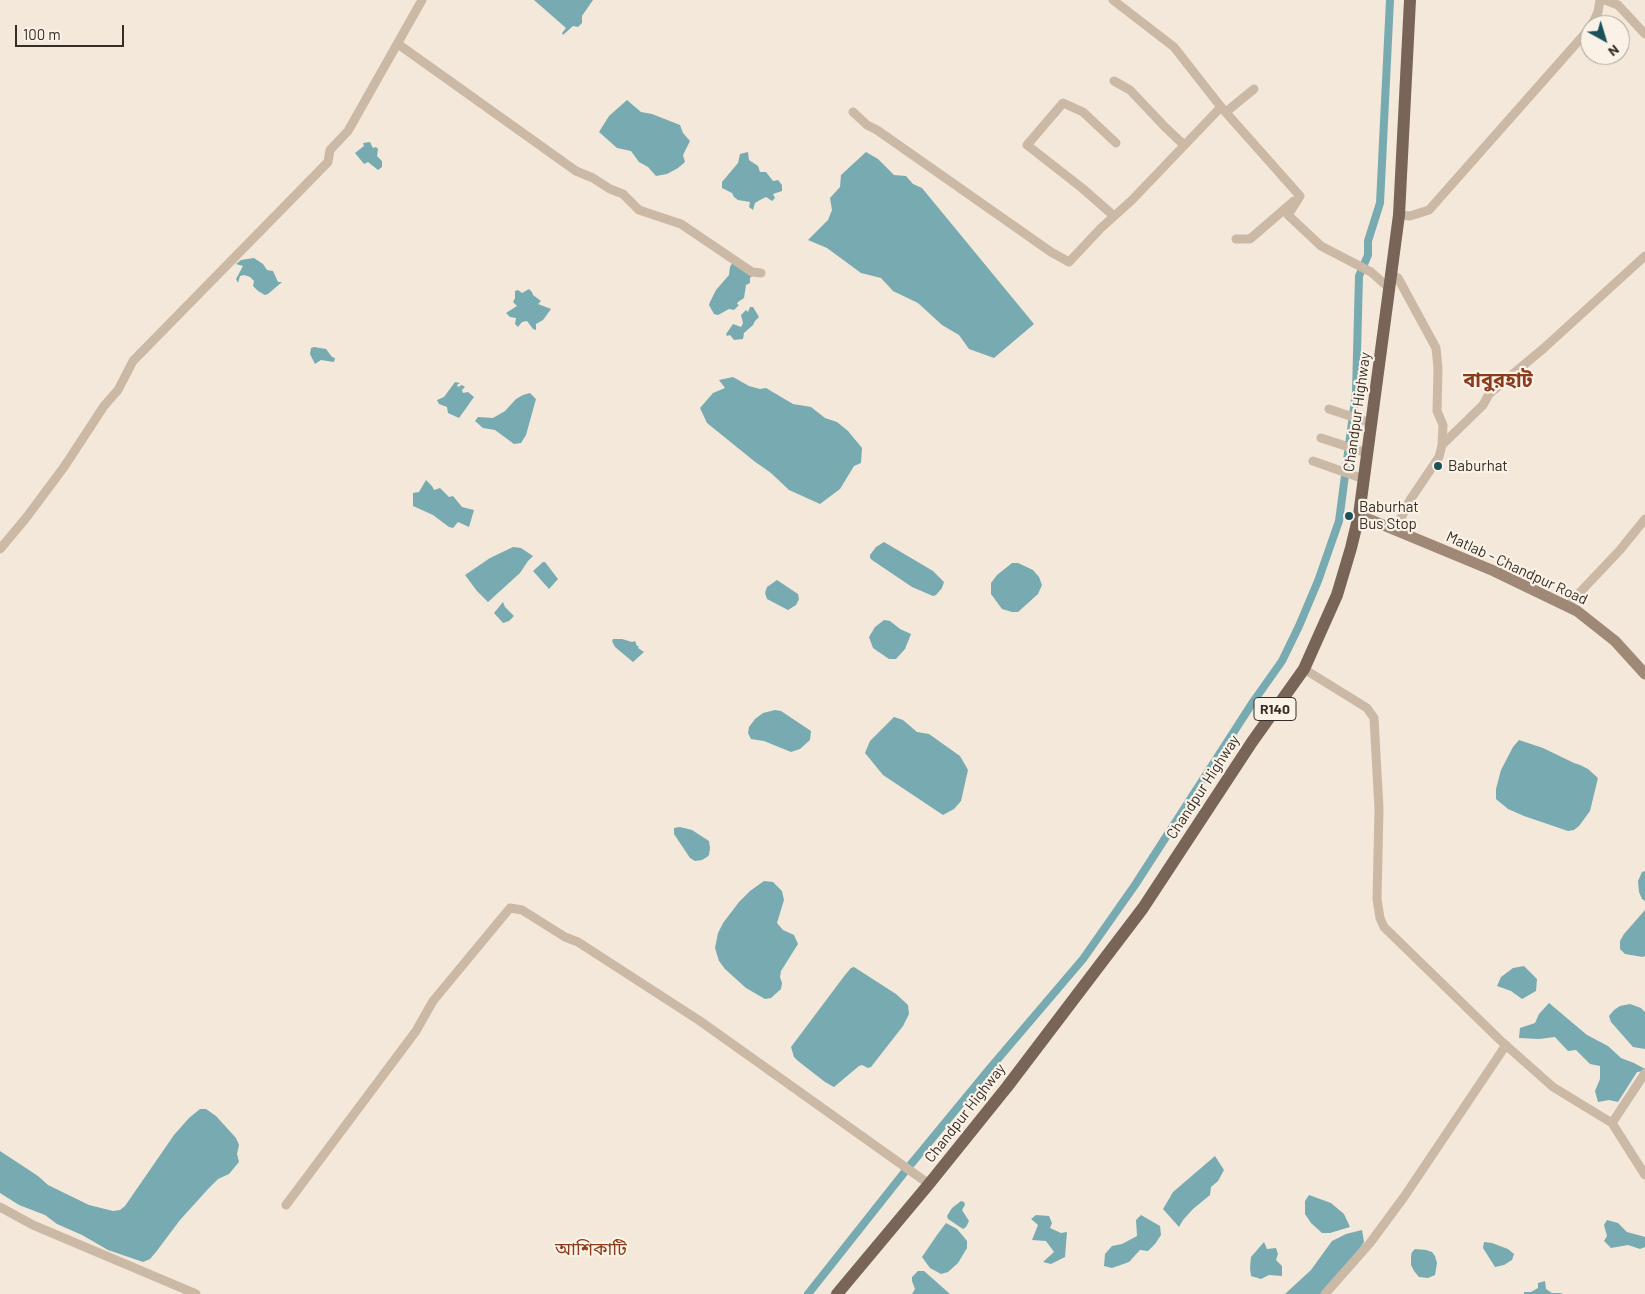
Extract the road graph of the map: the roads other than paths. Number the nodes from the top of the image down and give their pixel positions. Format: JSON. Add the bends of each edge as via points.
{"nodes":[{"id":1,"x":422,"y":0,"type":"edge"},
{"id":2,"x":1113,"y":0,"type":"edge"},
{"id":3,"x":1410,"y":0,"type":"edge"},
{"id":4,"x":1600,"y":0,"type":"edge"},
{"id":5,"x":1605,"y":0,"type":"edge"},
{"id":6,"x":1597,"y":15,"type":"edge"},
{"id":7,"x":1645,"y":34,"type":"edge"},
{"id":8,"x":1580,"y":39,"type":"edge"},
{"id":9,"x":398,"y":44,"type":"junction"},
{"id":10,"x":1114,"y":81,"type":"dead end"},
{"id":11,"x":1254,"y":89,"type":"dead end"},
{"id":12,"x":1224,"y":110,"type":"junction"},
{"id":13,"x":853,"y":112,"type":"dead end"},
{"id":14,"x":1116,"y":143,"type":"dead end"},
{"id":15,"x":1184,"y":145,"type":"junction"},
{"id":16,"x":1300,"y":196,"type":"junction"},
{"id":17,"x":1399,"y":214,"type":"junction"},
{"id":18,"x":1114,"y":216,"type":"junction"},
{"id":19,"x":1236,"y":239,"type":"dead end"},
{"id":20,"x":1645,"y":256,"type":"edge"},
{"id":21,"x":761,"y":273,"type":"dead end"},
{"id":22,"x":1392,"y":275,"type":"junction"},
{"id":23,"x":1390,"y":289,"type":"junction"},
{"id":24,"x":1329,"y":409,"type":"dead end"},
{"id":25,"x":1372,"y":423,"type":"junction"},
{"id":26,"x":1321,"y":438,"type":"dead end"},
{"id":27,"x":1442,"y":445,"type":"junction"},
{"id":28,"x":1367,"y":453,"type":"junction"},
{"id":29,"x":1313,"y":461,"type":"dead end"},
{"id":30,"x":1364,"y":479,"type":"junction"},
{"id":31,"x":1359,"y":515,"type":"junction"},
{"id":32,"x":1645,"y":519,"type":"edge"},
{"id":33,"x":1395,"y":530,"type":"junction"},
{"id":34,"x":0,"y":549,"type":"edge"},
{"id":35,"x":1567,"y":606,"type":"junction"},
{"id":36,"x":1304,"y":670,"type":"junction"},
{"id":37,"x":1645,"y":674,"type":"edge"},
{"id":38,"x":1506,"y":1045,"type":"junction"},
{"id":39,"x":1645,"y":1073,"type":"edge"},
{"id":40,"x":1612,"y":1123,"type":"junction"},
{"id":41,"x":1645,"y":1175,"type":"edge"},
{"id":42,"x":925,"y":1181,"type":"junction"},
{"id":43,"x":286,"y":1205,"type":"dead end"},
{"id":44,"x":0,"y":1207,"type":"edge"},
{"id":45,"x":196,"y":1294,"type":"edge"},
{"id":46,"x":837,"y":1294,"type":"edge"},
{"id":47,"x":1325,"y":1294,"type":"edge"}],
"edges":[{"from":1,"to":9,"type":"street"},
{"from":2,"to":12,"type":"street","via":[[1174,48]]},
{"from":3,"to":17,"type":"main road","name":"Chandpur Highway","number":"R140"},
{"from":4,"to":6,"type":"street"},
{"from":5,"to":7,"type":"street","via":[[1618,5]]},
{"from":8,"to":17,"type":"street","via":[[1429,210],[1410,216]]},
{"from":9,"to":21,"type":"street","via":[[576,171],[623,194],[639,210],[681,224],[752,272]]},
{"from":9,"to":34,"type":"street","via":[[348,131],[330,150],[328,162],[134,362],[64,467]]},
{"from":10,"to":15,"type":"street","via":[[1130,90]]},
{"from":11,"to":12,"type":"street"},
{"from":12,"to":15,"type":"street"},
{"from":12,"to":16,"type":"street"},
{"from":13,"to":18,"type":"street","via":[[867,125],[1069,262]]},
{"from":14,"to":18,"type":"street","via":[[1083,112],[1063,103],[1027,145]]},
{"from":15,"to":18,"type":"street"},
{"from":16,"to":19,"type":"street","via":[[1250,239]]},
{"from":16,"to":23,"type":"street","via":[[1288,216],[1321,246],[1371,272]]},
{"from":17,"to":22,"type":"main road","name":"Chandpur Highway","number":"R140"},
{"from":20,"to":27,"type":"street","via":[[1489,394],[1483,405]]},
{"from":22,"to":23,"type":"main road","name":"Chandpur Highway","number":"R140"},
{"from":22,"to":27,"type":"street","via":[[1398,278],[1436,348],[1437,411],[1443,425]]},
{"from":23,"to":25,"type":"main road","name":"Chandpur Highway","number":"R140"},
{"from":24,"to":25,"type":"street"},
{"from":25,"to":28,"type":"main road","name":"Chandpur Highway","number":"R140"},
{"from":26,"to":28,"type":"street"},
{"from":27,"to":33,"type":"street","via":[[1439,457],[1410,500]]},
{"from":28,"to":30,"type":"main road","name":"Chandpur Highway","number":"R140"},
{"from":29,"to":30,"type":"street"},
{"from":30,"to":31,"type":"main road","name":"Chandpur Highway","number":"R140"},
{"from":31,"to":33,"type":"main road","name":"Matlab - Chandpur Road"},
{"from":31,"to":36,"type":"main road","name":"Chandpur Highway","number":"R140","via":[[1337,595]]},
{"from":32,"to":35,"type":"street"},
{"from":33,"to":35,"type":"main road","name":"Matlab - Chandpur Road","via":[[1494,571]]},
{"from":35,"to":37,"type":"main road","name":"Matlab - Chandpur Road","via":[[1615,641]]},
{"from":36,"to":38,"type":"street","via":[[1367,708],[1374,718],[1379,810],[1377,899],[1384,928]]},
{"from":36,"to":42,"type":"main road","name":"Chandpur Highway","number":"R140","via":[[1142,908],[1007,1087]]},
{"from":38,"to":40,"type":"street","via":[[1553,1087]]},
{"from":38,"to":47,"type":"street","via":[[1398,1205]]},
{"from":39,"to":40,"type":"street"},
{"from":40,"to":41,"type":"street"},
{"from":42,"to":43,"type":"street","via":[[700,1021],[578,942],[522,910],[510,908],[433,1002],[416,1031]]},
{"from":42,"to":46,"type":"main road","name":"Chandpur Highway","number":"R140"},
{"from":44,"to":45,"type":"street","via":[[33,1225]]}]}
